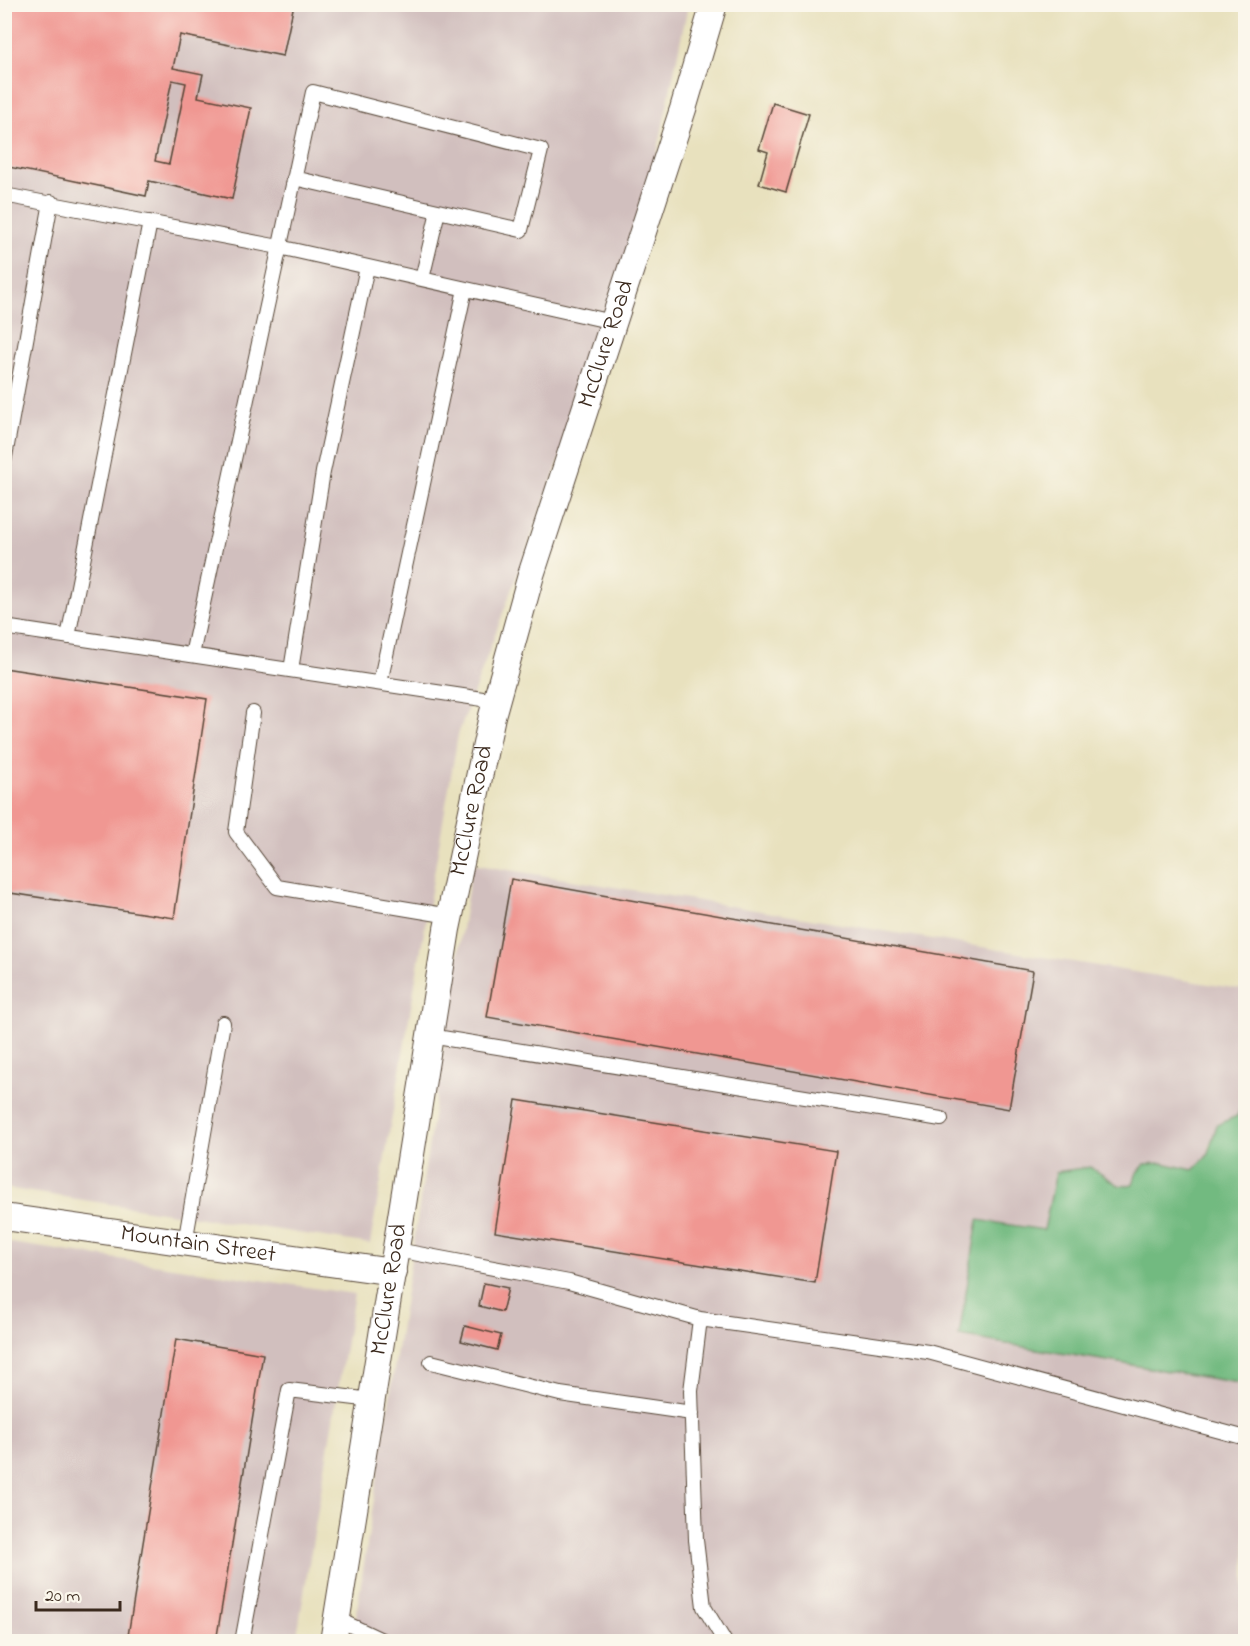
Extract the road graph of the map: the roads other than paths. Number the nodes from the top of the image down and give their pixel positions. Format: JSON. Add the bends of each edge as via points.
{"nodes":[{"id":1,"x":714,"y":4,"type":"edge"},
{"id":2,"x":294,"y":178,"type":"junction"},
{"id":3,"x":4,"y":195,"type":"edge"},
{"id":4,"x":51,"y":202,"type":"junction"},
{"id":5,"x":438,"y":211,"type":"junction"},
{"id":6,"x":150,"y":222,"type":"junction"},
{"id":7,"x":279,"y":247,"type":"junction"},
{"id":8,"x":367,"y":267,"type":"junction"},
{"id":9,"x":422,"y":279,"type":"junction"},
{"id":10,"x":465,"y":289,"type":"junction"},
{"id":11,"x":614,"y":322,"type":"junction"},
{"id":12,"x":4,"y":462,"type":"edge"},
{"id":13,"x":4,"y":627,"type":"edge"},
{"id":14,"x":68,"y":637,"type":"junction"},
{"id":15,"x":192,"y":655,"type":"junction"},
{"id":16,"x":291,"y":670,"type":"junction"},
{"id":17,"x":380,"y":683,"type":"junction"},
{"id":18,"x":496,"y":701,"type":"junction"},
{"id":19,"x":253,"y":713,"type":"dead end"},
{"id":20,"x":450,"y":916,"type":"junction"},
{"id":21,"x":223,"y":1023,"type":"dead end"},
{"id":22,"x":430,"y":1036,"type":"junction"},
{"id":23,"x":941,"y":1119,"type":"dead end"},
{"id":24,"x":4,"y":1217,"type":"edge"},
{"id":25,"x":185,"y":1243,"type":"junction"},
{"id":26,"x":395,"y":1261,"type":"junction"},
{"id":27,"x":700,"y":1319,"type":"junction"},
{"id":28,"x":430,"y":1362,"type":"dead end"},
{"id":29,"x":372,"y":1400,"type":"junction"},
{"id":30,"x":692,"y":1413,"type":"junction"},
{"id":31,"x":1245,"y":1438,"type":"edge"},
{"id":32,"x":335,"y":1630,"type":"edge"},
{"id":33,"x":242,"y":1641,"type":"edge"},
{"id":34,"x":386,"y":1641,"type":"edge"},
{"id":35,"x":725,"y":1641,"type":"edge"}],
"edges":[{"from":1,"to":11,"type":"street","name":"McClure Road"},
{"from":2,"to":5,"type":"lane"},
{"from":2,"to":5,"type":"lane","via":[[312,92],[541,150],[522,230]]},
{"from":2,"to":7,"type":"lane"},
{"from":3,"to":4,"type":"lane"},
{"from":4,"to":6,"type":"lane"},
{"from":4,"to":12,"type":"lane"},
{"from":5,"to":9,"type":"lane"},
{"from":6,"to":7,"type":"lane"},
{"from":6,"to":14,"type":"lane"},
{"from":7,"to":8,"type":"lane"},
{"from":7,"to":15,"type":"lane"},
{"from":8,"to":9,"type":"lane"},
{"from":8,"to":16,"type":"lane","via":[[323,472]]},
{"from":9,"to":10,"type":"lane"},
{"from":10,"to":11,"type":"lane"},
{"from":10,"to":17,"type":"lane"},
{"from":11,"to":18,"type":"street","name":"McClure Road","via":[[531,575]]},
{"from":13,"to":14,"type":"lane"},
{"from":14,"to":15,"type":"lane"},
{"from":15,"to":16,"type":"lane"},
{"from":16,"to":17,"type":"lane"},
{"from":17,"to":18,"type":"lane"},
{"from":18,"to":20,"type":"street","name":"McClure Road"},
{"from":19,"to":20,"type":"lane","via":[[236,832],[277,887]]},
{"from":20,"to":22,"type":"street","name":"McClure Road"},
{"from":21,"to":25,"type":"lane"},
{"from":22,"to":23,"type":"lane"},
{"from":22,"to":26,"type":"street","name":"McClure Road"},
{"from":24,"to":25,"type":"street","name":"Mountain Street"},
{"from":25,"to":26,"type":"street","name":"Mountain Street"},
{"from":26,"to":27,"type":"lane","via":[[569,1282]]},
{"from":26,"to":29,"type":"street","name":"McClure Road"},
{"from":27,"to":30,"type":"lane"},
{"from":27,"to":31,"type":"lane","via":[[928,1352]]},
{"from":28,"to":30,"type":"lane","via":[[560,1394]]},
{"from":29,"to":32,"type":"street","name":"McClure Road"},
{"from":29,"to":33,"type":"lane","via":[[289,1390]]},
{"from":30,"to":35,"type":"lane","via":[[696,1540],[704,1607]]},
{"from":32,"to":34,"type":"lane"}]}
